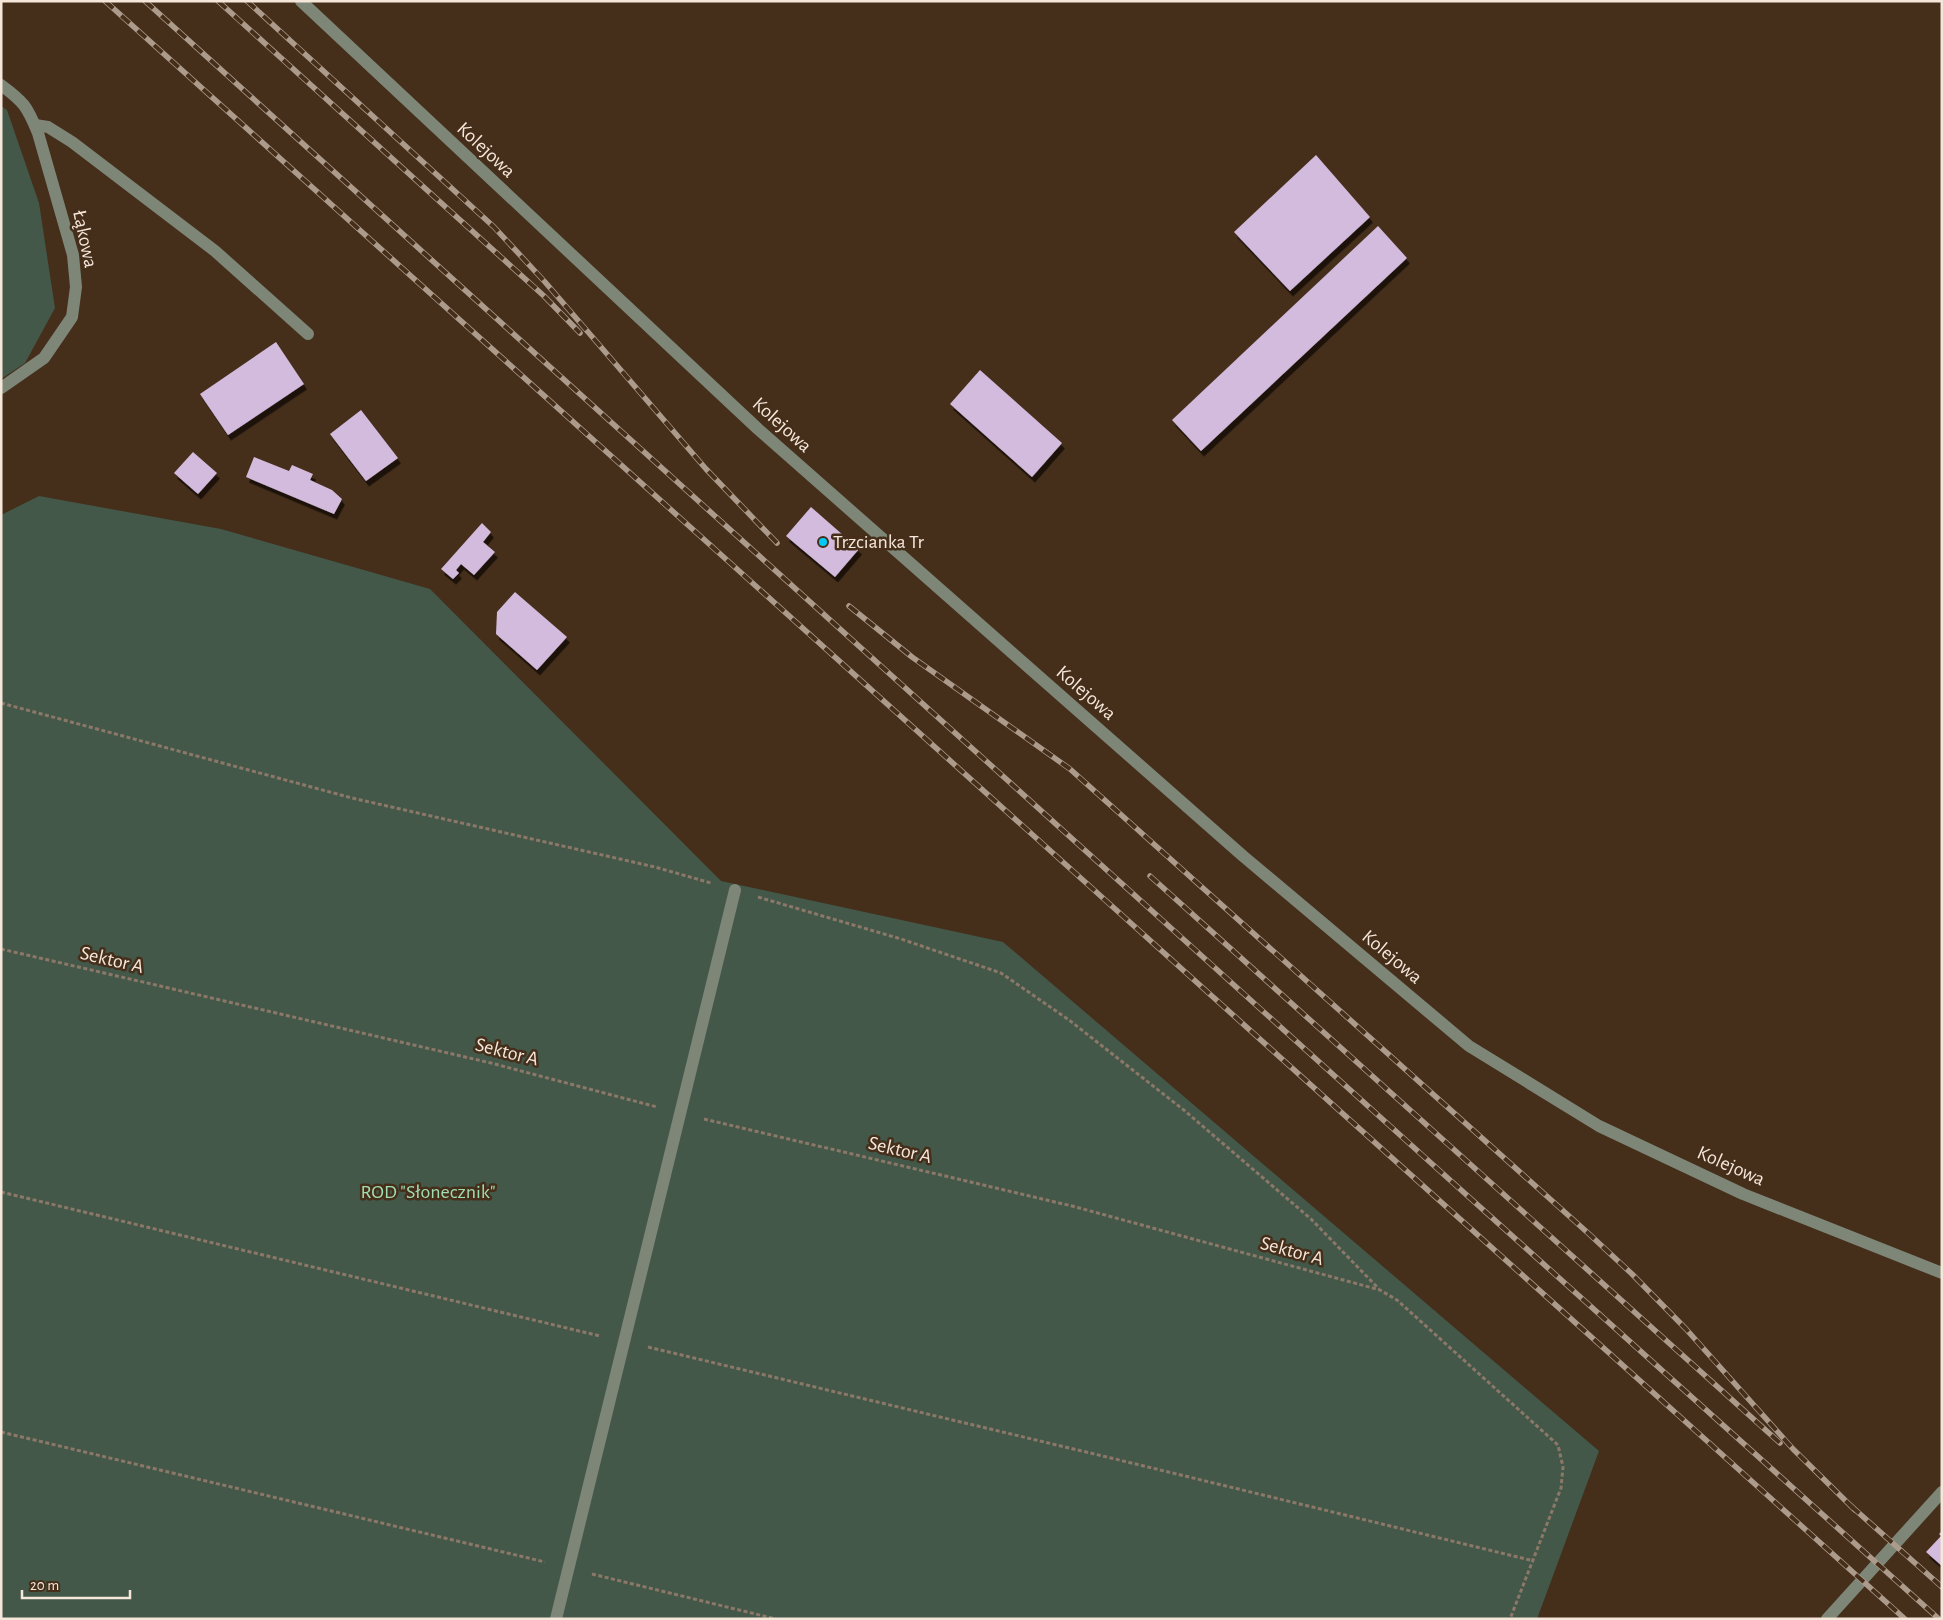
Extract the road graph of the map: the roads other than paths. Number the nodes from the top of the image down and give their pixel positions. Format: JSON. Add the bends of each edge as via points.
{"nodes":[{"id":1,"x":301,"y":1,"type":"edge"},
{"id":2,"x":1,"y":85,"type":"edge"},
{"id":3,"x":35,"y":126,"type":"junction"},
{"id":4,"x":308,"y":334,"type":"dead end"},
{"id":5,"x":1,"y":388,"type":"edge"},
{"id":6,"x":735,"y":890,"type":"dead end"},
{"id":7,"x":1942,"y":1273,"type":"edge"},
{"id":8,"x":1942,"y":1492,"type":"edge"},
{"id":9,"x":556,"y":1619,"type":"edge"},
{"id":10,"x":1827,"y":1619,"type":"edge"}],
"edges":[{"from":1,"to":7,"type":"street","name":"Kolejowa","via":[[758,430],[1243,856],[1470,1046],[1599,1126],[1743,1194]]},
{"from":2,"to":3,"type":"street","name":"Łąkowa","via":[[22,101]]},
{"from":3,"to":4,"type":"street","via":[[48,126],[67,138],[183,226]]},
{"from":3,"to":5,"type":"street","name":"Łąkowa","via":[[73,255],[76,287],[72,316],[44,358]]},
{"from":6,"to":9,"type":"street"},
{"from":8,"to":10,"type":"street"}]}
